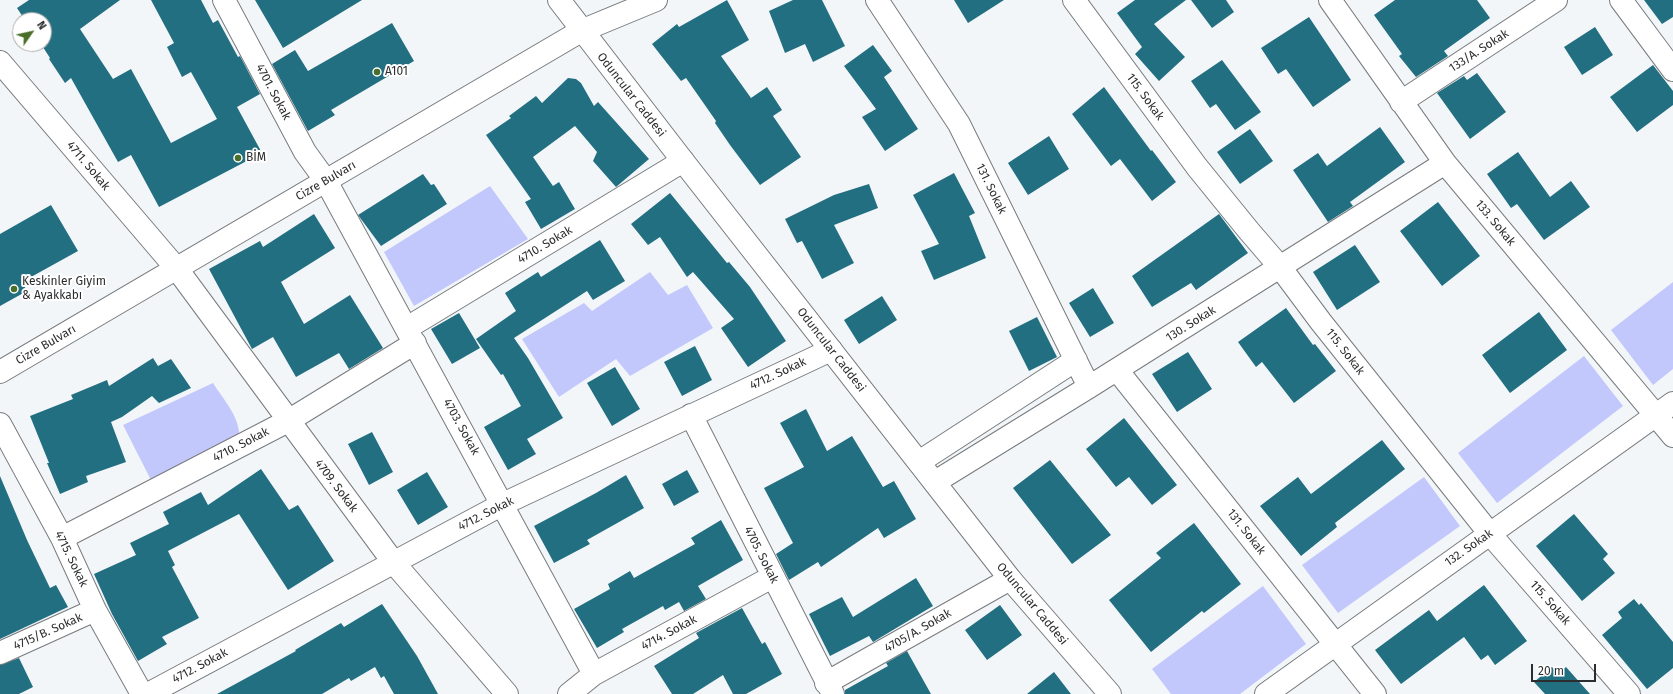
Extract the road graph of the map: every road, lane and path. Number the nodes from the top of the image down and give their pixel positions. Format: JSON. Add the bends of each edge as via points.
{"nodes":[{"id":1,"x":224,"y":0,"type":"edge"},
{"id":2,"x":559,"y":0,"type":"edge"},
{"id":3,"x":656,"y":0,"type":"edge"},
{"id":4,"x":877,"y":0,"type":"edge"},
{"id":5,"x":1074,"y":0,"type":"edge"},
{"id":6,"x":1330,"y":0,"type":"edge"},
{"id":7,"x":1556,"y":0,"type":"edge"},
{"id":8,"x":1621,"y":0,"type":"edge"},
{"id":9,"x":581,"y":31,"type":"junction"},
{"id":10,"x":0,"y":62,"type":"edge"},
{"id":11,"x":1673,"y":70,"type":"edge"},
{"id":12,"x":1401,"y":102,"type":"junction"},
{"id":13,"x":683,"y":161,"type":"junction"},
{"id":14,"x":1445,"y":163,"type":"junction"},
{"id":15,"x":326,"y":181,"type":"junction"},
{"id":16,"x":1280,"y":267,"type":"junction"},
{"id":17,"x":176,"y":269,"type":"junction"},
{"id":18,"x":411,"y":336,"type":"junction"},
{"id":19,"x":831,"y":350,"type":"junction"},
{"id":20,"x":1076,"y":360,"type":"junction"},
{"id":21,"x":1117,"y":370,"type":"junction"},
{"id":22,"x":0,"y":372,"type":"edge"},
{"id":23,"x":1089,"y":387,"type":"junction"},
{"id":24,"x":1673,"y":403,"type":"edge"},
{"id":25,"x":691,"y":415,"type":"junction"},
{"id":26,"x":1656,"y":416,"type":"junction"},
{"id":27,"x":288,"y":421,"type":"junction"},
{"id":28,"x":0,"y":424,"type":"edge"},
{"id":29,"x":1673,"y":436,"type":"edge"},
{"id":30,"x":919,"y":462,"type":"junction"},
{"id":31,"x":935,"y":482,"type":"junction"},
{"id":32,"x":503,"y":504,"type":"junction"},
{"id":33,"x":1490,"y":534,"type":"junction"},
{"id":34,"x":62,"y":538,"type":"junction"},
{"id":35,"x":394,"y":563,"type":"junction"},
{"id":36,"x":772,"y":577,"type":"junction"},
{"id":37,"x":1010,"y":579,"type":"junction"},
{"id":38,"x":96,"y":610,"type":"junction"},
{"id":39,"x":1335,"y":644,"type":"junction"},
{"id":40,"x":0,"y":653,"type":"edge"},
{"id":41,"x":594,"y":674,"type":"junction"},
{"id":42,"x":830,"y":689,"type":"edge"},
{"id":43,"x":142,"y":694,"type":"edge"},
{"id":44,"x":148,"y":694,"type":"edge"},
{"id":45,"x":507,"y":694,"type":"edge"},
{"id":46,"x":568,"y":694,"type":"edge"},
{"id":47,"x":1110,"y":694,"type":"edge"},
{"id":48,"x":1266,"y":694,"type":"edge"},
{"id":49,"x":1375,"y":694,"type":"edge"},
{"id":50,"x":1629,"y":694,"type":"edge"}],
"edges":[{"from":1,"to":15,"type":"street","name":"4701. Sokak","via":[[304,152]]},
{"from":2,"to":9,"type":"street","name":"Oduncular Caddesi"},
{"from":3,"to":9,"type":"street","name":"Cizre Bulvarı"},
{"from":4,"to":20,"type":"street","name":"131. Sokak","via":[[959,124]]},
{"from":5,"to":16,"type":"street","name":"115. Sokak","via":[[1197,167]]},
{"from":6,"to":12,"type":"street","name":"133. Sokak"},
{"from":7,"to":12,"type":"street","name":"133/A. Sokak"},
{"from":8,"to":11,"type":"street"},
{"from":9,"to":13,"type":"street","name":"Oduncular Caddesi"},
{"from":9,"to":15,"type":"street","name":"Cizre Bulvarı"},
{"from":10,"to":17,"type":"street","name":"4711. Sokak"},
{"from":12,"to":14,"type":"street","name":"133. Sokak"},
{"from":13,"to":18,"type":"street","name":"4710. Sokak"},
{"from":13,"to":19,"type":"street","name":"Oduncular Caddesi"},
{"from":14,"to":16,"type":"street","name":"130. Sokak"},
{"from":14,"to":26,"type":"street","name":"133. Sokak"},
{"from":15,"to":17,"type":"street","name":"Cizre Bulvarı"},
{"from":15,"to":18,"type":"street","name":"4703. Sokak"},
{"from":16,"to":21,"type":"street","name":"130. Sokak"},
{"from":16,"to":33,"type":"street","name":"115. Sokak"},
{"from":17,"to":22,"type":"street","name":"Cizre Bulvarı"},
{"from":17,"to":27,"type":"street","name":"4709. Sokak"},
{"from":18,"to":27,"type":"street","name":"4710. Sokak"},
{"from":18,"to":32,"type":"street","name":"4703. Sokak"},
{"from":19,"to":25,"type":"street","name":"4712. Sokak"},
{"from":19,"to":30,"type":"street","name":"Oduncular Caddesi"},
{"from":20,"to":23,"type":"street","name":"131. Sokak"},
{"from":20,"to":30,"type":"street"},
{"from":21,"to":23,"type":"street","name":"130. Sokak"},
{"from":21,"to":39,"type":"street","name":"131. Sokak"},
{"from":23,"to":31,"type":"street","name":"130. Sokak"},
{"from":24,"to":26,"type":"street","name":"132. Sokak"},
{"from":25,"to":32,"type":"street","name":"4712. Sokak"},
{"from":25,"to":36,"type":"street","name":"4705. Sokak"},
{"from":26,"to":29,"type":"street","name":"133. Sokak"},
{"from":26,"to":33,"type":"street","name":"132. Sokak"},
{"from":27,"to":34,"type":"street","name":"4710. Sokak"},
{"from":27,"to":35,"type":"street","name":"4709. Sokak"},
{"from":28,"to":34,"type":"street","name":"4715. Sokak"},
{"from":30,"to":31,"type":"street","name":"Oduncular Caddesi"},
{"from":31,"to":37,"type":"street","name":"Oduncular Caddesi"},
{"from":32,"to":35,"type":"street","name":"4712. Sokak"},
{"from":32,"to":41,"type":"street","name":"4703. Sokak"},
{"from":33,"to":39,"type":"street","name":"132. Sokak"},
{"from":33,"to":50,"type":"street","name":"115. Sokak"},
{"from":34,"to":38,"type":"street","name":"4715. Sokak"},
{"from":35,"to":44,"type":"street","name":"4712. Sokak"},
{"from":35,"to":45,"type":"street","name":"4709. Sokak"},
{"from":36,"to":41,"type":"street","name":"4714. Sokak"},
{"from":36,"to":42,"type":"street","name":"4705. Sokak"},
{"from":37,"to":42,"type":"street","name":"4705/A. Sokak"},
{"from":37,"to":47,"type":"street","name":"Oduncular Caddesi"},
{"from":38,"to":40,"type":"street","name":"4715/B. Sokak"},
{"from":38,"to":43,"type":"street","name":"4715. Sokak"},
{"from":39,"to":48,"type":"street","name":"132. Sokak"},
{"from":39,"to":49,"type":"street","name":"131. Sokak"},
{"from":41,"to":46,"type":"street","name":"4714. Sokak"}]}
